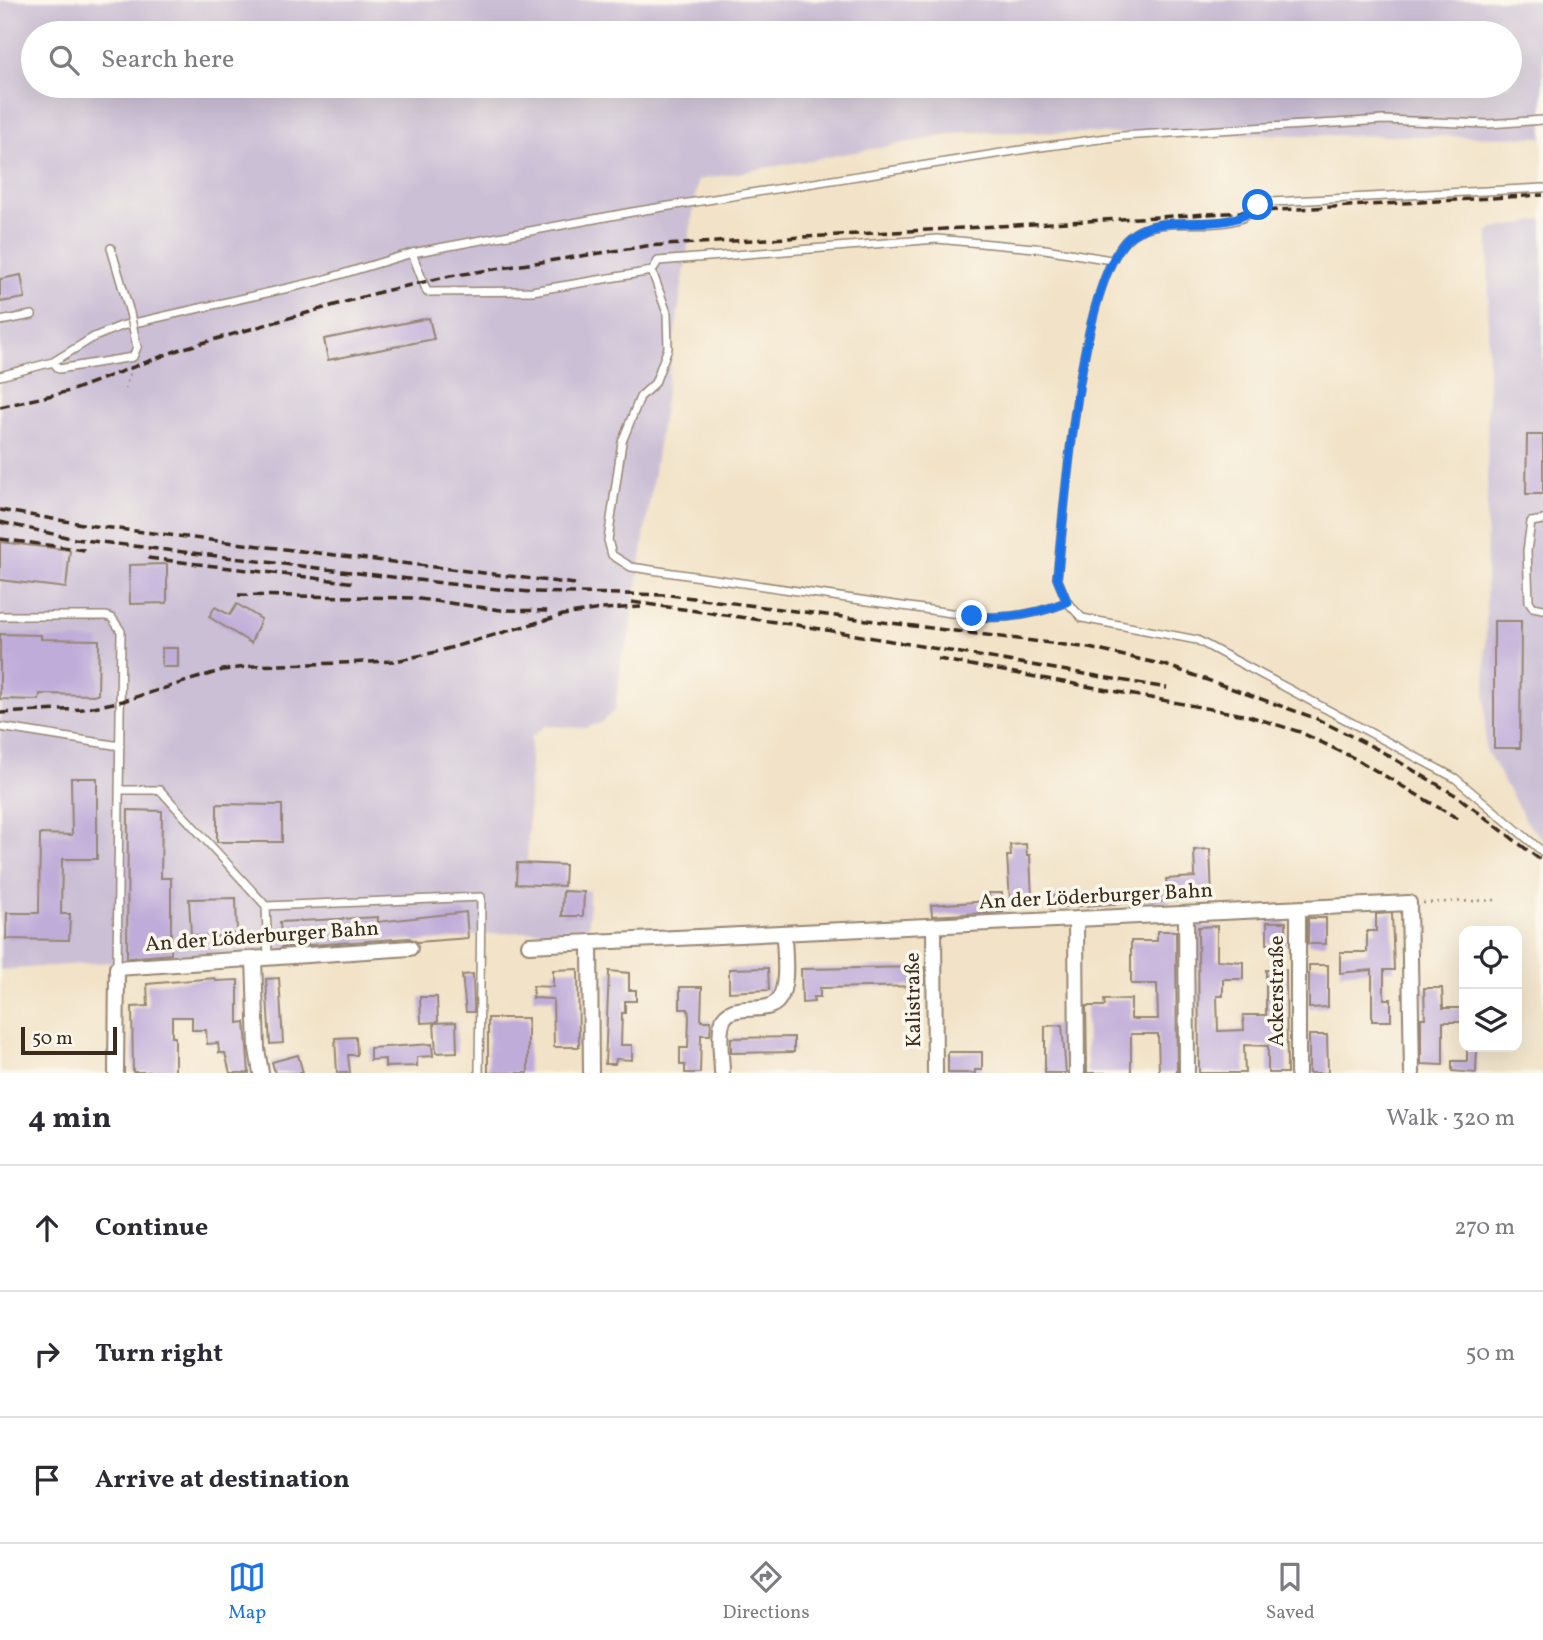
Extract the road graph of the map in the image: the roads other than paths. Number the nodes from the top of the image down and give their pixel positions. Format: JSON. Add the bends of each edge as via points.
{"nodes":[{"id":1,"x":1543,"y":120,"type":"edge"},
{"id":2,"x":1543,"y":188,"type":"edge"},
{"id":3,"x":111,"y":248,"type":"dead end"},
{"id":4,"x":412,"y":253,"type":"junction"},
{"id":5,"x":1111,"y":260,"type":"junction"},
{"id":6,"x":652,"y":271,"type":"junction"},
{"id":7,"x":32,"y":315,"type":"dead end"},
{"id":8,"x":0,"y":321,"type":"edge"},
{"id":9,"x":53,"y":362,"type":"junction"},
{"id":10,"x":0,"y":376,"type":"edge"},
{"id":11,"x":1543,"y":520,"type":"edge"},
{"id":12,"x":1067,"y":602,"type":"junction"},
{"id":13,"x":1543,"y":609,"type":"edge"},
{"id":14,"x":0,"y":616,"type":"edge"},
{"id":15,"x":0,"y":727,"type":"edge"},
{"id":16,"x":120,"y":746,"type":"junction"},
{"id":17,"x":119,"y":790,"type":"junction"},
{"id":18,"x":1543,"y":852,"type":"edge"},
{"id":19,"x":266,"y":906,"type":"junction"},
{"id":20,"x":1298,"y":909,"type":"junction"},
{"id":21,"x":1185,"y":914,"type":"junction"},
{"id":22,"x":1076,"y":919,"type":"junction"},
{"id":23,"x":934,"y":926,"type":"junction"},
{"id":24,"x":784,"y":933,"type":"junction"},
{"id":25,"x":590,"y":943,"type":"junction"},
{"id":26,"x":528,"y":945,"type":"dead end"},
{"id":27,"x":410,"y":948,"type":"dead end"},
{"id":28,"x":261,"y":958,"type":"junction"},
{"id":29,"x":117,"y":968,"type":"junction"},
{"id":30,"x":116,"y":1073,"type":"edge"},
{"id":31,"x":261,"y":1073,"type":"edge"},
{"id":32,"x":479,"y":1073,"type":"edge"},
{"id":33,"x":591,"y":1073,"type":"edge"},
{"id":34,"x":722,"y":1073,"type":"edge"},
{"id":35,"x":935,"y":1073,"type":"edge"},
{"id":36,"x":1077,"y":1073,"type":"edge"},
{"id":37,"x":1186,"y":1073,"type":"edge"},
{"id":38,"x":1298,"y":1073,"type":"edge"},
{"id":39,"x":1412,"y":1073,"type":"edge"}],
"edges":[{"from":1,"to":4,"type":"lane","via":[[1489,124],[1384,120],[1122,136],[632,212]]},
{"from":2,"to":5,"type":"lane","via":[[1258,205],[1241,218],[1151,228],[1133,235]]},
{"from":3,"to":9,"type":"lane","bridge":true,"via":[[137,347],[133,357],[59,369]]},
{"from":4,"to":6,"type":"lane","via":[[427,292],[532,291]]},
{"from":4,"to":9,"type":"lane","via":[[319,281],[121,326]]},
{"from":5,"to":6,"type":"lane","via":[[937,239],[658,261]]},
{"from":5,"to":12,"type":"lane","via":[[1097,301],[1073,420],[1057,578]]},
{"from":6,"to":12,"type":"lane","via":[[667,313],[668,348],[655,383],[640,397],[622,442],[608,540],[612,555],[631,566],[998,619]]},
{"from":7,"to":8,"type":"lane"},
{"from":9,"to":10,"type":"lane"},
{"from":11,"to":13,"type":"lane","via":[[1531,522],[1527,551],[1529,601]]},
{"from":12,"to":18,"type":"lane","via":[[1082,618],[1197,640],[1455,778]]},
{"from":14,"to":16,"type":"lane","via":[[106,616],[118,624]]},
{"from":15,"to":16,"type":"lane"},
{"from":16,"to":17,"type":"lane"},
{"from":17,"to":19,"type":"lane","via":[[160,790]]},
{"from":17,"to":29,"type":"lane"},
{"from":19,"to":28,"type":"lane"},
{"from":19,"to":32,"type":"lane","via":[[481,897]]},
{"from":20,"to":21,"type":"street","name":"An der Löderburger Bahn"},
{"from":20,"to":38,"type":"street","name":"Ackerstraße"},
{"from":20,"to":39,"type":"street","name":"An der Löderburger Bahn","via":[[1409,903]]},
{"from":21,"to":22,"type":"street","name":"An der Löderburger Bahn"},
{"from":21,"to":37,"type":"street"},
{"from":22,"to":23,"type":"street","name":"An der Löderburger Bahn"},
{"from":22,"to":36,"type":"street"},
{"from":23,"to":24,"type":"street","name":"An der Löderburger Bahn"},
{"from":23,"to":35,"type":"street","name":"Kalistraße"},
{"from":24,"to":25,"type":"street","name":"An der Löderburger Bahn"},
{"from":24,"to":34,"type":"street","via":[[782,993],[768,1008],[740,1009],[722,1022]]},
{"from":25,"to":26,"type":"street","name":"An der Löderburger Bahn"},
{"from":25,"to":33,"type":"street"},
{"from":27,"to":28,"type":"street","name":"An der Löderburger Bahn"},
{"from":28,"to":29,"type":"street","name":"An der Löderburger Bahn"},
{"from":28,"to":31,"type":"street","via":[[257,1049]]},
{"from":29,"to":30,"type":"street"}]}
